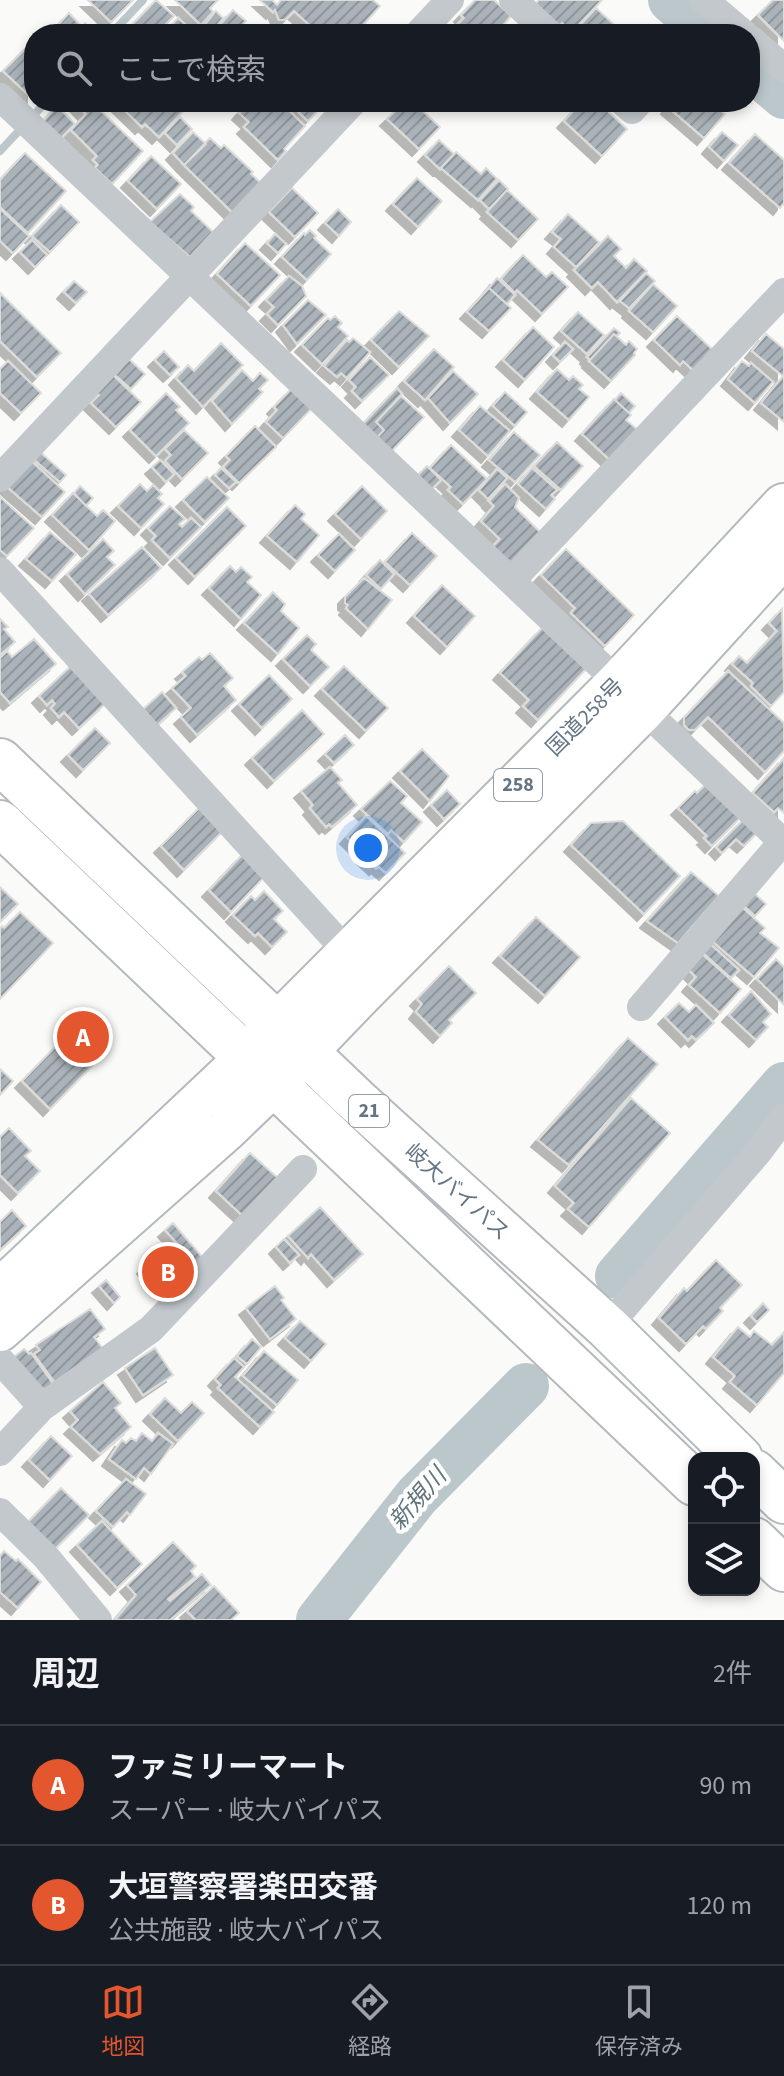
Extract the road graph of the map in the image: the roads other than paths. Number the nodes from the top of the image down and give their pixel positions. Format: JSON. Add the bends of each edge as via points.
{"nodes":[{"id":1,"x":450,"y":0,"type":"edge"},
{"id":2,"x":513,"y":0,"type":"edge"},
{"id":3,"x":704,"y":0,"type":"edge"},
{"id":4,"x":427,"y":24,"type":"edge"},
{"id":5,"x":539,"y":24,"type":"edge"},
{"id":6,"x":732,"y":24,"type":"edge"},
{"id":7,"x":760,"y":48,"type":"edge"},
{"id":8,"x":784,"y":68,"type":"edge"},
{"id":9,"x":344,"y":112,"type":"edge"},
{"id":10,"x":18,"y":114,"type":"edge"},
{"id":11,"x":188,"y":277,"type":"junction"},
{"id":12,"x":784,"y":292,"type":"edge"},
{"id":13,"x":0,"y":478,"type":"edge"},
{"id":14,"x":784,"y":506,"type":"edge"},
{"id":15,"x":784,"y":554,"type":"edge"},
{"id":16,"x":0,"y":571,"type":"edge"},
{"id":17,"x":512,"y":580,"type":"junction"},
{"id":18,"x":631,"y":696,"type":"junction"},
{"id":19,"x":0,"y":761,"type":"edge"},
{"id":20,"x":0,"y":823,"type":"edge"},
{"id":21,"x":783,"y":842,"type":"edge"},
{"id":22,"x":349,"y":954,"type":"junction"},
{"id":23,"x":641,"y":1007,"type":"dead end"},
{"id":24,"x":292,"y":1038,"type":"junction"},
{"id":25,"x":259,"y":1072,"type":"junction"},
{"id":26,"x":784,"y":1117,"type":"edge"},
{"id":27,"x":303,"y":1169,"type":"dead end"},
{"id":28,"x":0,"y":1289,"type":"edge"},
{"id":29,"x":607,"y":1327,"type":"junction"},
{"id":30,"x":0,"y":1331,"type":"edge"},
{"id":31,"x":0,"y":1360,"type":"edge"},
{"id":32,"x":42,"y":1407,"type":"junction"},
{"id":33,"x":0,"y":1452,"type":"edge"},
{"id":34,"x":734,"y":1452,"type":"edge"},
{"id":35,"x":688,"y":1477,"type":"edge"},
{"id":36,"x":760,"y":1478,"type":"edge"},
{"id":37,"x":784,"y":1501,"type":"edge"},
{"id":38,"x":0,"y":1512,"type":"edge"},
{"id":39,"x":760,"y":1546,"type":"edge"},
{"id":40,"x":784,"y":1569,"type":"edge"},
{"id":41,"x":98,"y":1620,"type":"edge"}],
"edges":[{"from":1,"to":4,"type":"street"},
{"from":2,"to":5,"type":"street"},
{"from":3,"to":6,"type":"street"},
{"from":7,"to":8,"type":"street"},
{"from":9,"to":11,"type":"street"},
{"from":10,"to":11,"type":"street"},
{"from":11,"to":13,"type":"street"},
{"from":11,"to":17,"type":"street"},
{"from":12,"to":17,"type":"street"},
{"from":14,"to":18,"type":"highway","name":"国道258号","number":"258"},
{"from":15,"to":18,"type":"highway","name":"国道258号","number":"258"},
{"from":16,"to":22,"type":"street"},
{"from":17,"to":18,"type":"street"},
{"from":18,"to":21,"type":"street"},
{"from":18,"to":22,"type":"highway","name":"国道258号","number":"258"},
{"from":18,"to":24,"type":"highway","name":"国道258号","number":"258"},
{"from":19,"to":24,"type":"highway","name":"岐大バイパス","number":"21"},
{"from":20,"to":25,"type":"highway","number":"21"},
{"from":21,"to":23,"type":"street"},
{"from":22,"to":24,"type":"highway","name":"国道258号","number":"258"},
{"from":24,"to":25,"type":"highway","name":"国道258号","number":"258"},
{"from":24,"to":29,"type":"highway","name":"岐大バイパス","number":"21"},
{"from":25,"to":28,"type":"main road"},
{"from":25,"to":30,"type":"main road","via":[[226,1131]]},
{"from":25,"to":35,"type":"highway","number":"21"},
{"from":26,"to":29,"type":"street"},
{"from":27,"to":32,"type":"street","via":[[151,1329]]},
{"from":29,"to":34,"type":"highway","name":"岐大バイパス","number":"21"},
{"from":31,"to":32,"type":"street"},
{"from":32,"to":33,"type":"street"},
{"from":36,"to":37,"type":"highway"},
{"from":38,"to":41,"type":"street"},
{"from":39,"to":40,"type":"highway"}]}
